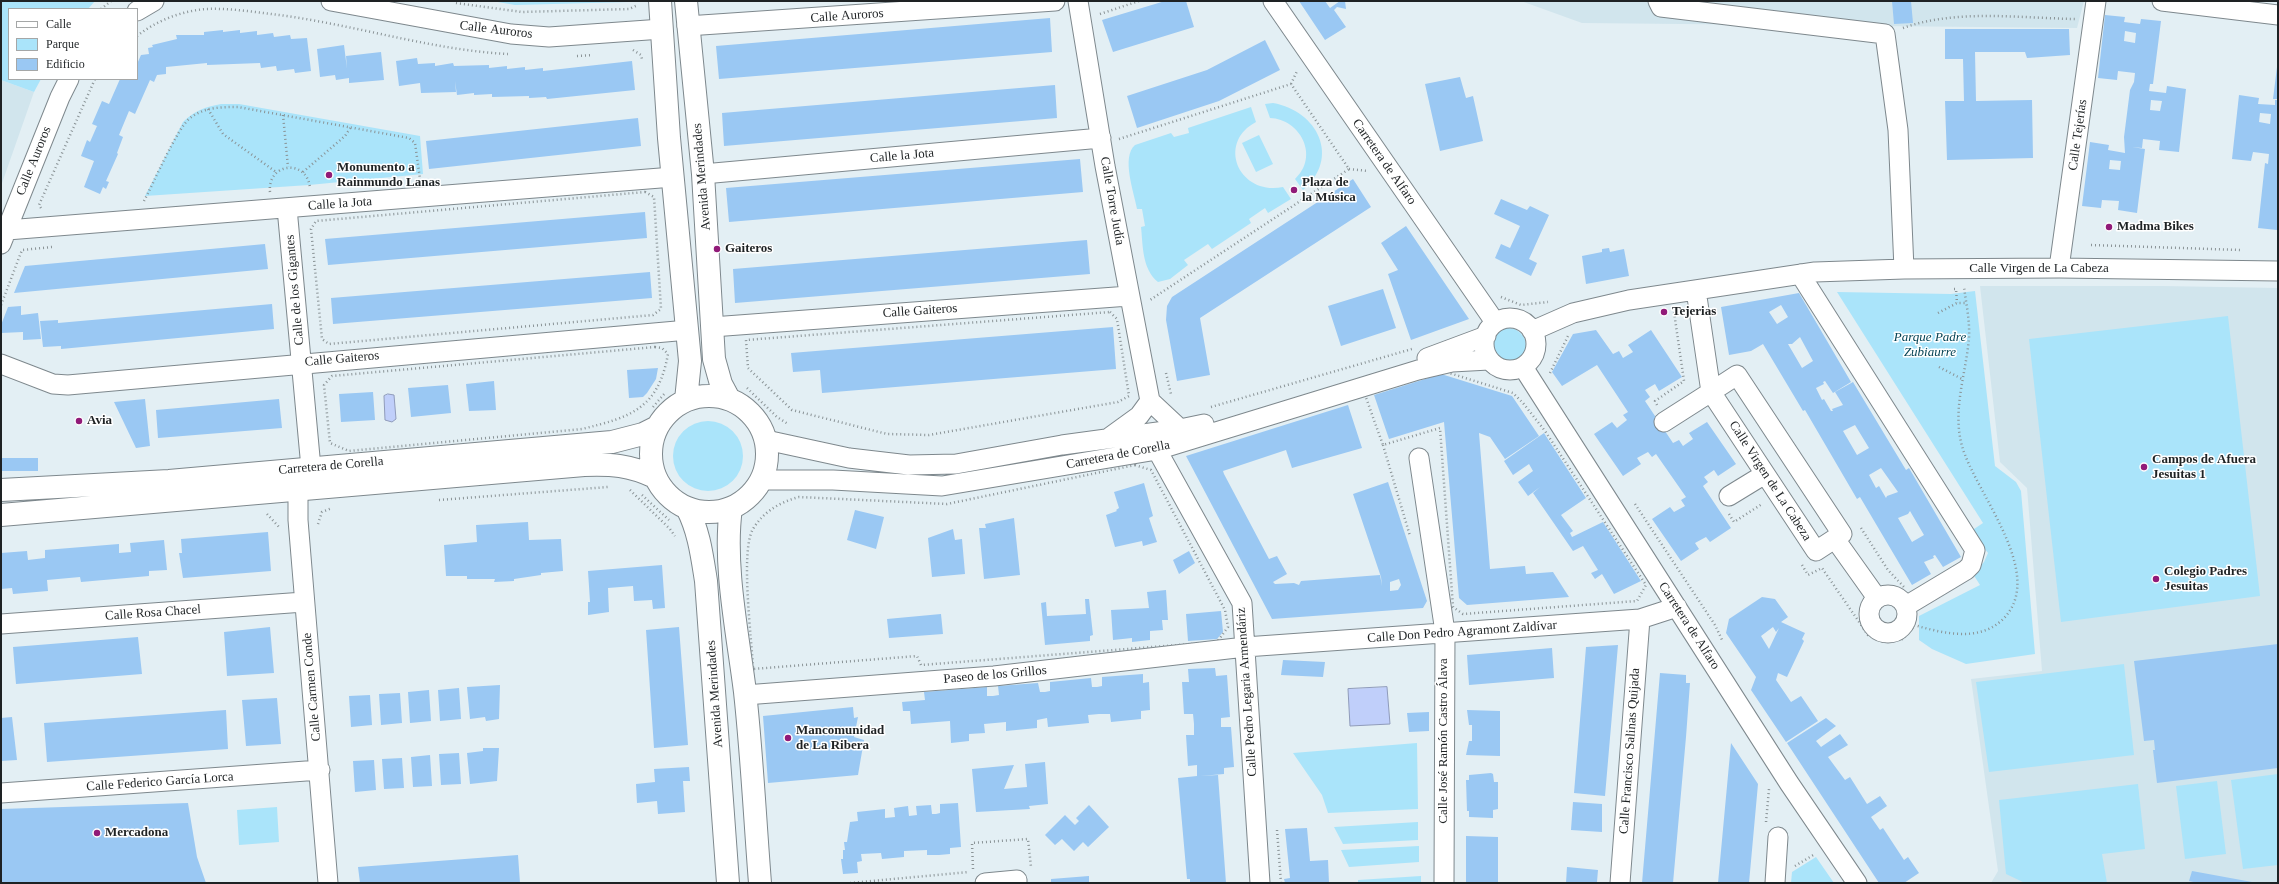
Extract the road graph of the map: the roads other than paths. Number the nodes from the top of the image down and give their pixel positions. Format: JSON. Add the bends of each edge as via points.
{"nodes":[{"id":1,"x":154,"y":1,"type":"edge"},
{"id":2,"x":331,"y":1,"type":"edge"},
{"id":3,"x":660,"y":1,"type":"edge"},
{"id":4,"x":686,"y":1,"type":"edge"},
{"id":5,"x":1055,"y":1,"type":"edge"},
{"id":6,"x":1078,"y":1,"type":"edge"},
{"id":7,"x":1273,"y":1,"type":"edge"},
{"id":8,"x":1658,"y":1,"type":"edge"},
{"id":9,"x":2096,"y":1,"type":"edge"},
{"id":10,"x":2162,"y":1,"type":"edge"},
{"id":11,"x":138,"y":10,"type":"edge"},
{"id":12,"x":2278,"y":15,"type":"edge"},
{"id":13,"x":687,"y":26,"type":"junction"},
{"id":14,"x":662,"y":29,"type":"junction"},
{"id":15,"x":68,"y":80,"type":"edge"},
{"id":16,"x":1112,"y":136,"type":"junction"},
{"id":17,"x":703,"y":174,"type":"junction"},
{"id":18,"x":673,"y":177,"type":"junction"},
{"id":19,"x":287,"y":208,"type":"junction"},
{"id":20,"x":4,"y":237,"type":"edge"},
{"id":21,"x":2059,"y":268,"type":"junction"},
{"id":22,"x":1904,"y":269,"type":"junction"},
{"id":23,"x":2278,"y":271,"type":"edge"},
{"id":24,"x":1800,"y":274,"type":"junction"},
{"id":25,"x":1696,"y":290,"type":"junction"},
{"id":26,"x":1129,"y":296,"type":"junction"},
{"id":27,"x":712,"y":328,"type":"junction"},
{"id":28,"x":1490,"y":329,"type":"junction"},
{"id":29,"x":688,"y":330,"type":"junction"},
{"id":30,"x":1532,"y":331,"type":"junction"},
{"id":31,"x":1489,"y":360,"type":"junction"},
{"id":32,"x":301,"y":363,"type":"junction"},
{"id":33,"x":1,"y":364,"type":"edge"},
{"id":34,"x":1522,"y":367,"type":"junction"},
{"id":35,"x":737,"y":392,"type":"junction"},
{"id":36,"x":1711,"y":392,"type":"junction"},
{"id":37,"x":686,"y":400,"type":"junction"},
{"id":38,"x":1150,"y":401,"type":"junction"},
{"id":39,"x":1666,"y":421,"type":"road end"},
{"id":40,"x":657,"y":427,"type":"junction"},
{"id":41,"x":1180,"y":429,"type":"junction"},
{"id":42,"x":1106,"y":439,"type":"junction"},
{"id":43,"x":766,"y":440,"type":"junction"},
{"id":44,"x":1157,"y":450,"type":"junction"},
{"id":45,"x":1419,"y":458,"type":"dead end"},
{"id":46,"x":311,"y":468,"type":"junction"},
{"id":47,"x":1765,"y":474,"type":"junction"},
{"id":48,"x":655,"y":477,"type":"junction"},
{"id":49,"x":762,"y":480,"type":"junction"},
{"id":50,"x":1,"y":490,"type":"edge"},
{"id":51,"x":298,"y":490,"type":"junction"},
{"id":52,"x":1729,"y":496,"type":"dead end"},
{"id":53,"x":687,"y":508,"type":"junction"},
{"id":54,"x":731,"y":508,"type":"junction"},
{"id":55,"x":1,"y":515,"type":"edge"},
{"id":56,"x":1835,"y":539,"type":"junction"},
{"id":57,"x":1877,"y":598,"type":"junction"},
{"id":58,"x":304,"y":602,"type":"junction"},
{"id":59,"x":1677,"y":607,"type":"junction"},
{"id":60,"x":1907,"y":607,"type":"junction"},
{"id":61,"x":1640,"y":619,"type":"junction"},
{"id":62,"x":1,"y":624,"type":"edge"},
{"id":63,"x":1444,"y":632,"type":"junction"},
{"id":64,"x":1245,"y":647,"type":"junction"},
{"id":65,"x":745,"y":695,"type":"junction"},
{"id":66,"x":320,"y":770,"type":"junction"},
{"id":67,"x":1,"y":794,"type":"edge"},
{"id":68,"x":1772,"y":832,"type":"road end"},
{"id":69,"x":328,"y":883,"type":"edge"},
{"id":70,"x":728,"y":883,"type":"edge"},
{"id":71,"x":760,"y":883,"type":"edge"},
{"id":72,"x":985,"y":883,"type":"edge"},
{"id":73,"x":1017,"y":883,"type":"edge"},
{"id":74,"x":1260,"y":883,"type":"edge"},
{"id":75,"x":1444,"y":883,"type":"edge"},
{"id":76,"x":1620,"y":883,"type":"edge"},
{"id":77,"x":1775,"y":883,"type":"edge"},
{"id":78,"x":1857,"y":883,"type":"edge"}],
"edges":[{"from":1,"to":11,"type":"street"},
{"from":2,"to":14,"type":"street","name":"Calle Auroros","via":[[511,34],[548,36]]},
{"from":3,"to":14,"type":"main road"},
{"from":4,"to":13,"type":"main road","name":"Avenida Merindades"},
{"from":5,"to":13,"type":"street","name":"Calle Auroros"},
{"from":6,"to":16,"type":"street","name":"Calle Torre Judía"},
{"from":7,"to":28,"type":"street","name":"Carretera de Alfaro"},
{"from":8,"to":22,"type":"street","via":[[1661,7],[1885,34],[1898,130]]},
{"from":9,"to":21,"type":"street","name":"Calle Tejerías"},
{"from":10,"to":12,"type":"street"},
{"from":13,"to":17,"type":"main road","name":"Avenida Merindades"},
{"from":14,"to":18,"type":"main road"},
{"from":15,"to":20,"type":"street","name":"Calle Auroros"},
{"from":16,"to":17,"type":"street","name":"Calle la Jota"},
{"from":16,"to":26,"type":"street","name":"Calle Torre Judía"},
{"from":17,"to":27,"type":"main road","name":"Avenida Merindades"},
{"from":18,"to":19,"type":"street","name":"Calle la Jota"},
{"from":18,"to":29,"type":"main road"},
{"from":19,"to":20,"type":"street","name":"Calle la Jota"},
{"from":19,"to":32,"type":"street","name":"Calle de los Gigantes"},
{"from":21,"to":22,"type":"street","name":"Calle Virgen de La Cabeza"},
{"from":21,"to":23,"type":"street","name":"Calle Virgen de La Cabeza"},
{"from":22,"to":24,"type":"street","name":"Calle Virgen de La Cabeza"},
{"from":24,"to":25,"type":"street","name":"Calle Virgen de La Cabeza"},
{"from":24,"to":60,"type":"street","via":[[1975,550],[1971,565],[1966,570]]},
{"from":25,"to":30,"type":"street","name":"Calle Virgen de La Cabeza","via":[[1630,300],[1573,313]]},
{"from":25,"to":36,"type":"street","name":"Calle Virgen de La Cabeza"},
{"from":26,"to":27,"type":"street","name":"Calle Gaiteros"},
{"from":26,"to":38,"type":"street","name":"Calle Torre Judía"},
{"from":27,"to":35,"type":"main road","name":"Avenida Merindades","via":[[714,359],[721,384]]},
{"from":28,"to":30,"type":"street","via":[[1511,318],[1526,323]]},
{"from":28,"to":31,"type":"street","via":[[1484,341]]},
{"from":28,"to":41,"type":"street","name":"Carretera de Corella","via":[[1416,362],[1352,379],[1292,400]]},
{"from":29,"to":32,"type":"street","name":"Calle Gaiteros"},
{"from":29,"to":37,"type":"main road","via":[[690,361]]},
{"from":30,"to":34,"type":"street","via":[[1536,348],[1532,359]]},
{"from":31,"to":34,"type":"street","via":[[1493,365],[1508,370]]},
{"from":31,"to":44,"type":"street","name":"Carretera de Corella","via":[[1452,362],[1418,370]]},
{"from":32,"to":33,"type":"street","name":"Calle Gaiteros","via":[[68,385],[53,384]]},
{"from":32,"to":46,"type":"street","name":"Calle de los Gigantes"},
{"from":34,"to":59,"type":"street","name":"Carretera de Alfaro"},
{"from":35,"to":37,"type":"main road"},
{"from":35,"to":43,"type":"main road","via":[[758,422]]},
{"from":36,"to":39,"type":"street"},
{"from":36,"to":47,"type":"street","name":"Calle Virgen de La Cabeza"},
{"from":36,"to":56,"type":"street","via":[[1737,375],[1842,534]]},
{"from":37,"to":40,"type":"main road","via":[[664,416]]},
{"from":38,"to":41,"type":"street"},
{"from":38,"to":42,"type":"street","via":[[1138,416]]},
{"from":40,"to":46,"type":"main road","name":"Carretera de Corella","via":[[643,434],[612,442]]},
{"from":40,"to":48,"type":"main road","via":[[651,452]]},
{"from":41,"to":42,"type":"street","name":"Carretera de Corella"},
{"from":42,"to":43,"type":"street","name":"Carretera de Corella","via":[[956,464],[909,465],[849,458]]},
{"from":43,"to":49,"type":"main road","via":[[768,460]]},
{"from":44,"to":49,"type":"street","name":"Carretera de Corella","via":[[942,486],[832,480]]},
{"from":44,"to":64,"type":"street","name":"Calle Pedro Legaria Armendáriz","via":[[1242,603]]},
{"from":45,"to":63,"type":"street","name":"Calle José Ramón Castro Álava"},
{"from":46,"to":50,"type":"main road","name":"Carretera de Corella","via":[[169,481]]},
{"from":47,"to":52,"type":"street"},
{"from":47,"to":56,"type":"street","name":"Calle Virgen de La Cabeza","via":[[1816,551]]},
{"from":48,"to":51,"type":"main road","name":"Carretera de Corella","via":[[631,466],[604,464]]},
{"from":48,"to":53,"type":"main road","via":[[668,496]]},
{"from":49,"to":54,"type":"main road","via":[[749,497]]},
{"from":51,"to":55,"type":"main road","name":"Carretera de Corella"},
{"from":51,"to":58,"type":"street","name":"Calle Carmen Conde"},
{"from":53,"to":54,"type":"main road","via":[[709,512]]},
{"from":53,"to":70,"type":"main road","name":"Avenida Merindades","via":[[698,538],[706,581]]},
{"from":54,"to":65,"type":"main road","name":"Avenida Merindades","via":[[731,580]]},
{"from":56,"to":57,"type":"street"},
{"from":57,"to":60,"type":"street","via":[[1895,596]]},
{"from":57,"to":60,"type":"street","via":[[1870,608],[1869,615],[1878,631],[1891,634],[1902,628]]},
{"from":58,"to":62,"type":"street","name":"Calle Rosa Chacel"},
{"from":58,"to":66,"type":"street","name":"Calle Carmen Conde"},
{"from":59,"to":61,"type":"street","name":"Calle Don Pedro Agramont Zaldívar"},
{"from":59,"to":78,"type":"street","name":"Carretera de Alfaro","via":[[1789,783]]},
{"from":61,"to":63,"type":"street","name":"Calle Don Pedro Agramont Zaldívar"},
{"from":61,"to":76,"type":"street","name":"Calle Francisco Salinas Quijada"},
{"from":63,"to":64,"type":"street","name":"Calle Don Pedro Agramont Zaldívar"},
{"from":63,"to":75,"type":"street","name":"Calle José Ramón Castro Álava"},
{"from":64,"to":65,"type":"street","name":"Paseo de los Grillos","via":[[994,676]]},
{"from":64,"to":74,"type":"street","name":"Calle Pedro Legaria Armendáriz"},
{"from":65,"to":71,"type":"main road","name":"Avenida Merindades"},
{"from":66,"to":67,"type":"street","name":"Calle Federico García Lorca"},
{"from":66,"to":69,"type":"street","name":"Calle Carmen Conde"},
{"from":68,"to":77,"type":"street"},
{"from":72,"to":73,"type":"street","via":[[1017,880]]}]}
